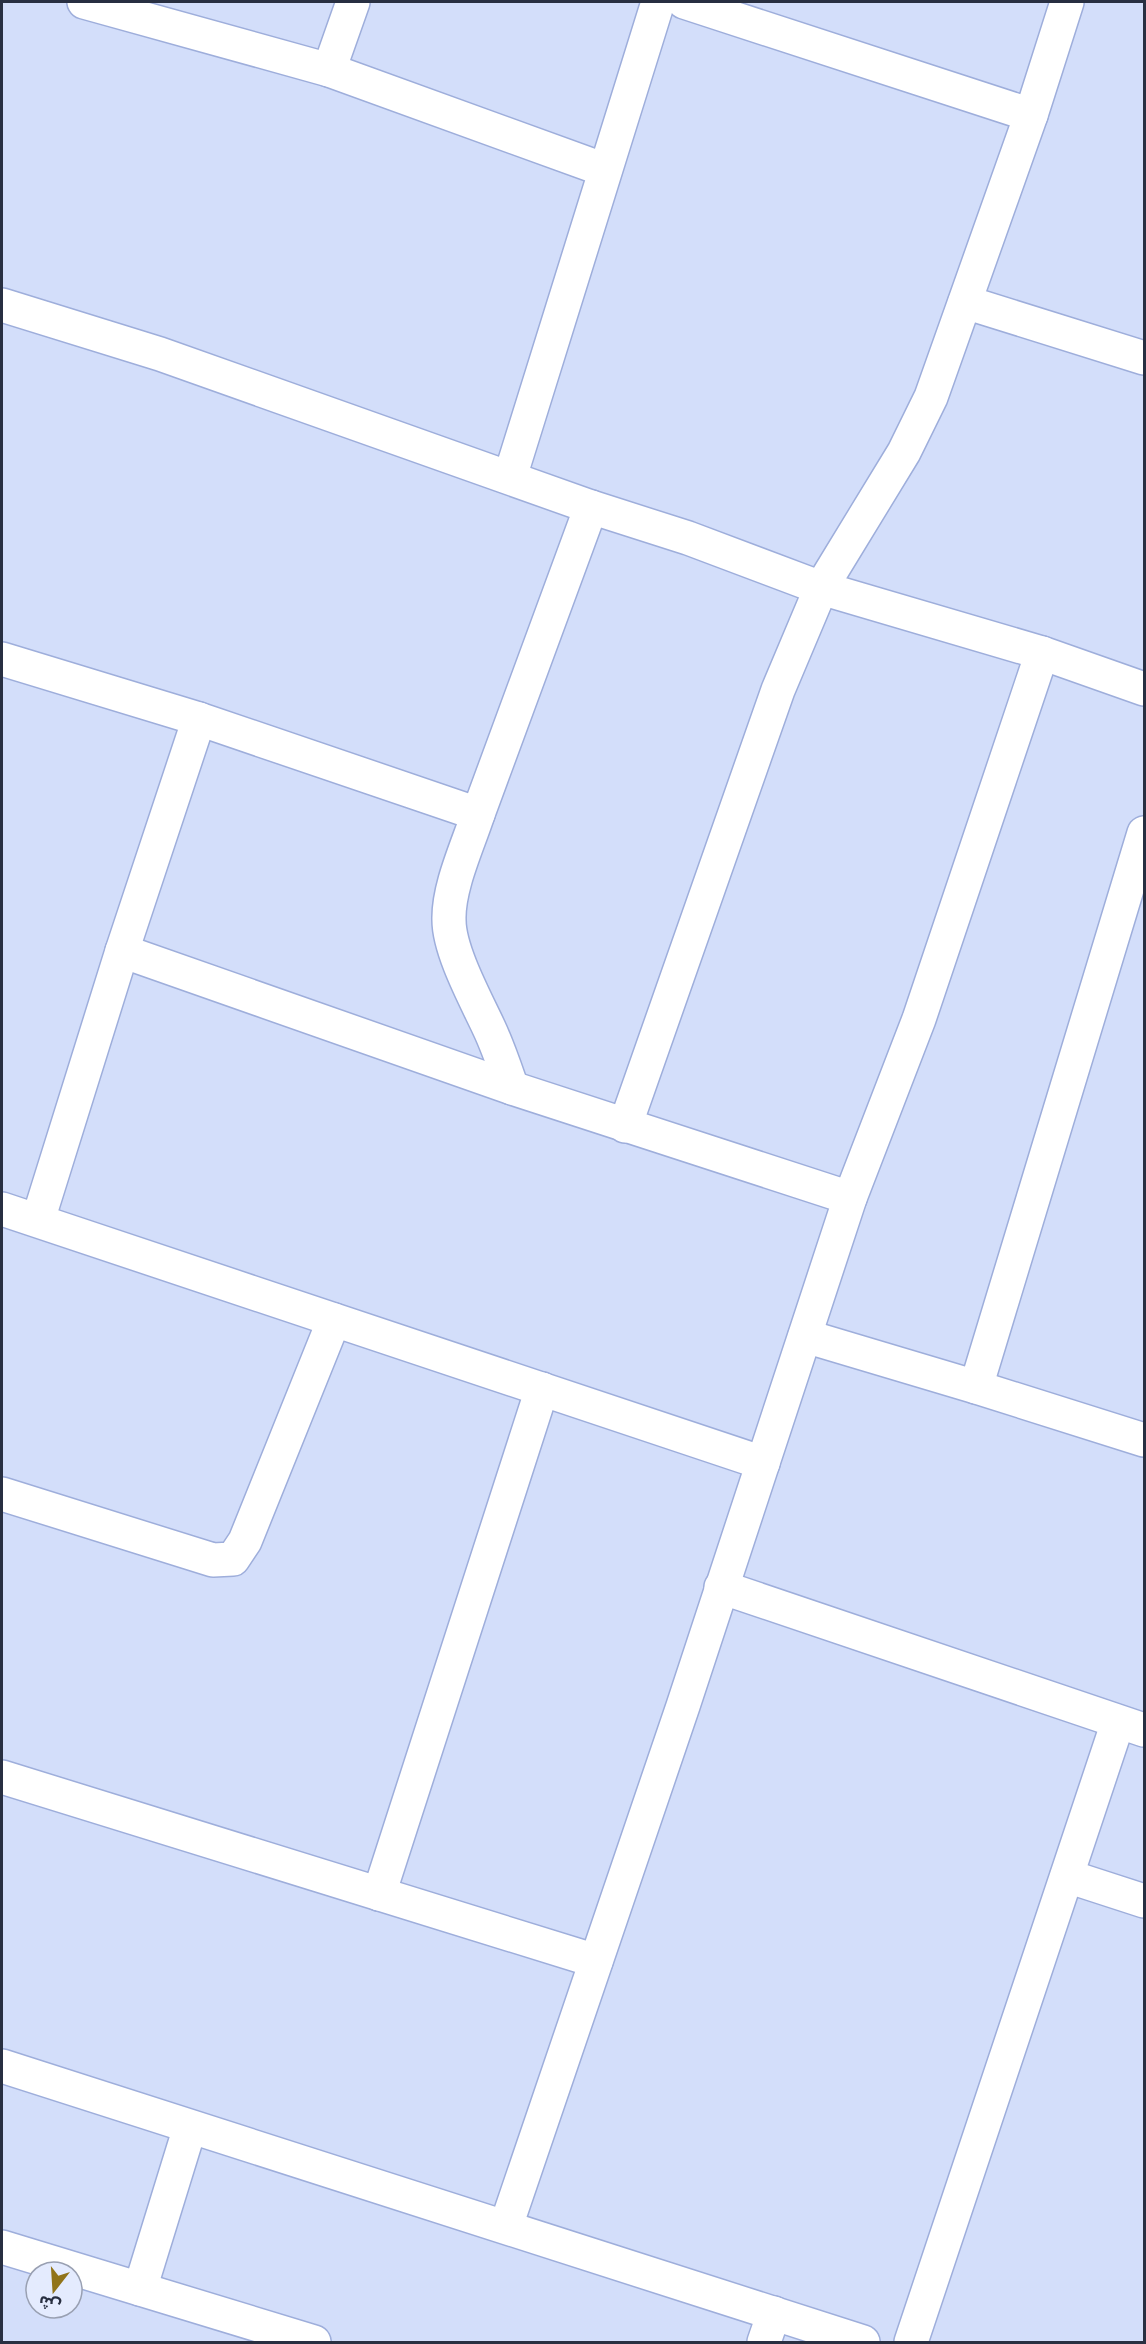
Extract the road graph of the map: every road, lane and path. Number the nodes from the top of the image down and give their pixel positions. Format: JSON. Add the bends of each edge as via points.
{"nodes":[{"id":1,"x":84,"y":2,"type":"edge"},
{"id":2,"x":353,"y":2,"type":"edge"},
{"id":3,"x":658,"y":2,"type":"edge"},
{"id":4,"x":684,"y":2,"type":"edge"},
{"id":5,"x":1067,"y":2,"type":"edge"},
{"id":6,"x":329,"y":70,"type":"junction"},
{"id":7,"x":1031,"y":115,"type":"junction"},
{"id":8,"x":605,"y":170,"type":"junction"},
{"id":9,"x":964,"y":302,"type":"junction"},
{"id":10,"x":2,"y":305,"type":"edge"},
{"id":11,"x":1144,"y":358,"type":"edge"},
{"id":12,"x":510,"y":477,"type":"junction"},
{"id":13,"x":591,"y":507,"type":"junction"},
{"id":14,"x":821,"y":588,"type":"junction"},
{"id":15,"x":1042,"y":653,"type":"junction"},
{"id":16,"x":2,"y":659,"type":"edge"},
{"id":17,"x":1144,"y":689,"type":"edge"},
{"id":18,"x":199,"y":719,"type":"junction"},
{"id":19,"x":478,"y":814,"type":"junction"},
{"id":20,"x":1144,"y":833,"type":"edge"},
{"id":21,"x":122,"y":951,"type":"junction"},
{"id":22,"x":512,"y":1088,"type":"junction"},
{"id":23,"x":625,"y":1126,"type":"junction"},
{"id":24,"x":850,"y":1198,"type":"junction"},
{"id":25,"x":2,"y":1209,"type":"edge"},
{"id":26,"x":38,"y":1220,"type":"junction"},
{"id":27,"x":334,"y":1320,"type":"junction"},
{"id":28,"x":806,"y":1336,"type":"junction"},
{"id":29,"x":976,"y":1387,"type":"junction"},
{"id":30,"x":542,"y":1389,"type":"junction"},
{"id":31,"x":1144,"y":1440,"type":"edge"},
{"id":32,"x":763,"y":1463,"type":"junction"},
{"id":33,"x":2,"y":1494,"type":"edge"},
{"id":34,"x":721,"y":1587,"type":"junction"},
{"id":35,"x":1131,"y":1726,"type":"edge"},
{"id":36,"x":2,"y":1777,"type":"edge"},
{"id":37,"x":1067,"y":1876,"type":"junction"},
{"id":38,"x":379,"y":1894,"type":"junction"},
{"id":39,"x":1144,"y":1901,"type":"edge"},
{"id":40,"x":597,"y":1961,"type":"junction"},
{"id":41,"x":2,"y":2066,"type":"edge"},
{"id":42,"x":190,"y":2127,"type":"junction"},
{"id":43,"x":506,"y":2226,"type":"junction"},
{"id":44,"x":2,"y":2247,"type":"edge"},
{"id":45,"x":140,"y":2289,"type":"junction"},
{"id":46,"x":769,"y":2328,"type":"edge"},
{"id":47,"x":314,"y":2343,"type":"edge"},
{"id":48,"x":863,"y":2343,"type":"edge"},
{"id":49,"x":911,"y":2343,"type":"edge"}],
"edges":[{"from":1,"to":6,"type":"street"},
{"from":2,"to":6,"type":"street"},
{"from":3,"to":8,"type":"street"},
{"from":4,"to":7,"type":"street"},
{"from":5,"to":7,"type":"street"},
{"from":6,"to":8,"type":"street"},
{"from":7,"to":9,"type":"street"},
{"from":8,"to":12,"type":"street"},
{"from":9,"to":11,"type":"street"},
{"from":9,"to":14,"type":"street","via":[[931,398],[904,452]]},
{"from":10,"to":12,"type":"street","via":[[160,354]]},
{"from":12,"to":13,"type":"street"},
{"from":13,"to":14,"type":"street"},
{"from":13,"to":19,"type":"street"},
{"from":14,"to":15,"type":"street"},
{"from":14,"to":23,"type":"street","via":[[778,690]]},
{"from":15,"to":17,"type":"street"},
{"from":15,"to":24,"type":"street","via":[[920,1019]]},
{"from":16,"to":18,"type":"street"},
{"from":18,"to":19,"type":"street"},
{"from":18,"to":21,"type":"street"},
{"from":19,"to":22,"type":"street","via":[[453,891],[449,921],[457,953]]},
{"from":20,"to":29,"type":"street"},
{"from":21,"to":22,"type":"street"},
{"from":21,"to":26,"type":"street"},
{"from":22,"to":23,"type":"street"},
{"from":23,"to":24,"type":"street"},
{"from":24,"to":28,"type":"street"},
{"from":25,"to":26,"type":"street"},
{"from":26,"to":27,"type":"street"},
{"from":27,"to":30,"type":"street"},
{"from":27,"to":33,"type":"street","via":[[245,1541],[233,1559],[213,1560]]},
{"from":28,"to":29,"type":"street"},
{"from":28,"to":32,"type":"street"},
{"from":29,"to":31,"type":"street"},
{"from":30,"to":32,"type":"street"},
{"from":30,"to":38,"type":"street"},
{"from":32,"to":34,"type":"street"},
{"from":34,"to":35,"type":"street"},
{"from":34,"to":40,"type":"street"},
{"from":35,"to":37,"type":"street"},
{"from":36,"to":38,"type":"street"},
{"from":37,"to":39,"type":"street"},
{"from":37,"to":49,"type":"street"},
{"from":38,"to":40,"type":"street"},
{"from":40,"to":43,"type":"street"},
{"from":41,"to":42,"type":"street"},
{"from":42,"to":43,"type":"street"},
{"from":42,"to":45,"type":"street"},
{"from":43,"to":46,"type":"street"},
{"from":44,"to":45,"type":"street"},
{"from":45,"to":47,"type":"street"},
{"from":46,"to":48,"type":"street"}]}
